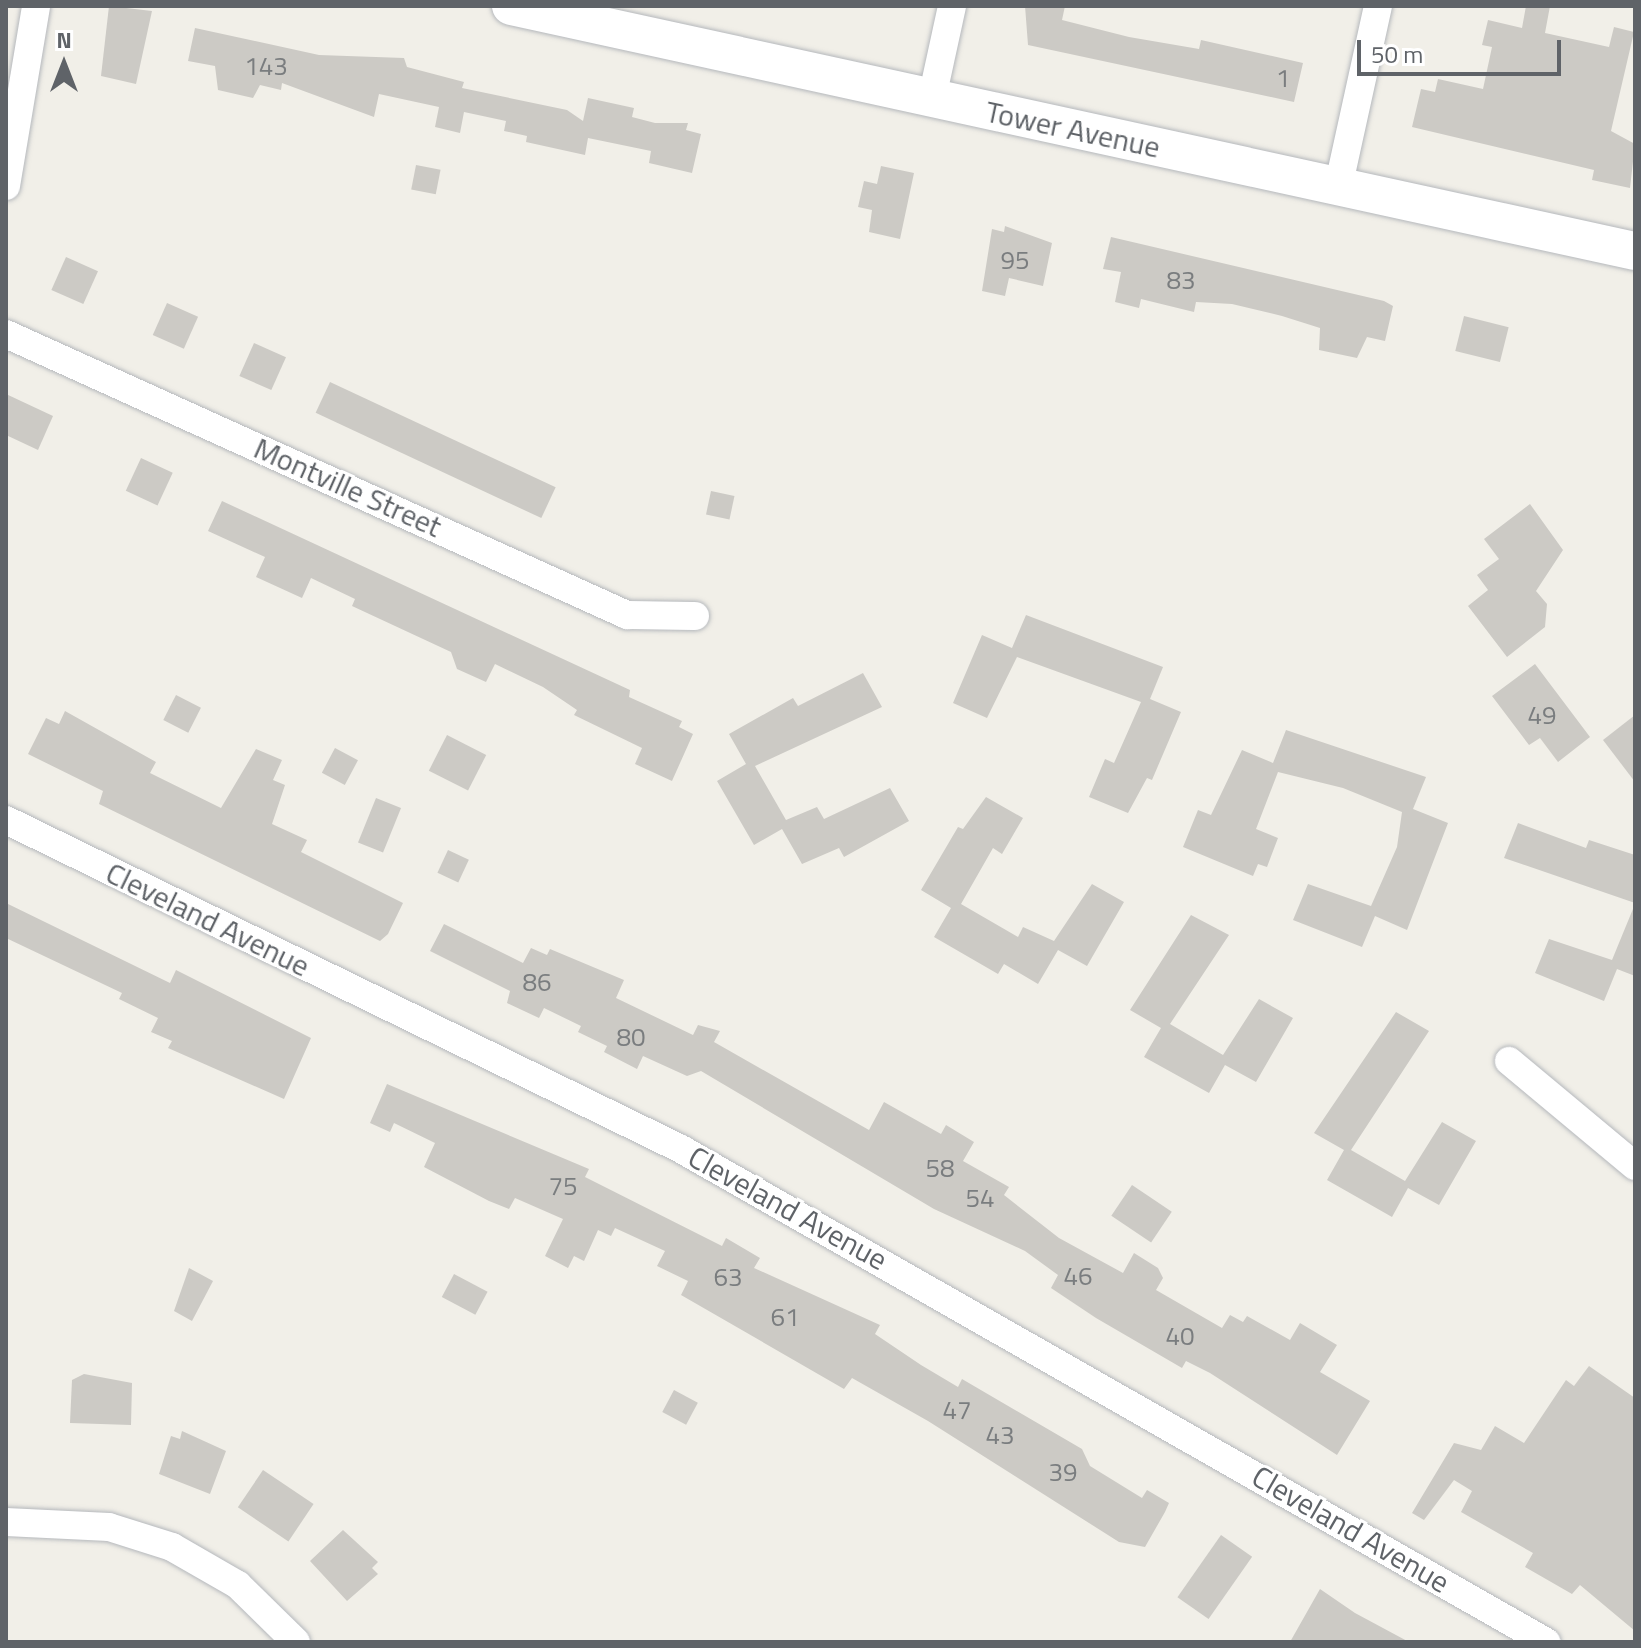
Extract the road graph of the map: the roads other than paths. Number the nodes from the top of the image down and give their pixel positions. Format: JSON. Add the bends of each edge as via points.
{"nodes":[{"id":1,"x":36,"y":6,"type":"edge"},
{"id":2,"x":511,"y":6,"type":"edge"},
{"id":3,"x":952,"y":6,"type":"edge"},
{"id":4,"x":1378,"y":6,"type":"edge"},
{"id":5,"x":613,"y":17,"type":"edge"},
{"id":6,"x":932,"y":98,"type":"junction"},
{"id":7,"x":6,"y":186,"type":"edge"},
{"id":8,"x":1338,"y":188,"type":"junction"},
{"id":9,"x":1635,"y":251,"type":"edge"},
{"id":10,"x":6,"y":334,"type":"edge"},
{"id":11,"x":695,"y":616,"type":"dead end"},
{"id":12,"x":6,"y":820,"type":"edge"},
{"id":13,"x":1509,"y":1061,"type":"dead end"},
{"id":14,"x":1635,"y":1166,"type":"edge"},
{"id":15,"x":6,"y":1522,"type":"edge"},
{"id":16,"x":296,"y":1642,"type":"edge"},
{"id":17,"x":1546,"y":1642,"type":"edge"}],
"edges":[{"from":1,"to":7,"type":"street"},
{"from":2,"to":5,"type":"main road","name":"Tower Avenue"},
{"from":3,"to":6,"type":"street"},
{"from":4,"to":8,"type":"street"},
{"from":5,"to":6,"type":"main road","name":"Tower Avenue"},
{"from":6,"to":8,"type":"main road","name":"Tower Avenue"},
{"from":8,"to":9,"type":"main road","name":"Tower Avenue"},
{"from":10,"to":11,"type":"street","name":"Montville Street","via":[[627,615]]},
{"from":12,"to":17,"type":"street","name":"Cleveland Avenue","via":[[681,1149]]},
{"from":13,"to":14,"type":"street"},
{"from":15,"to":16,"type":"street","via":[[109,1527],[172,1547],[238,1585]]}]}
